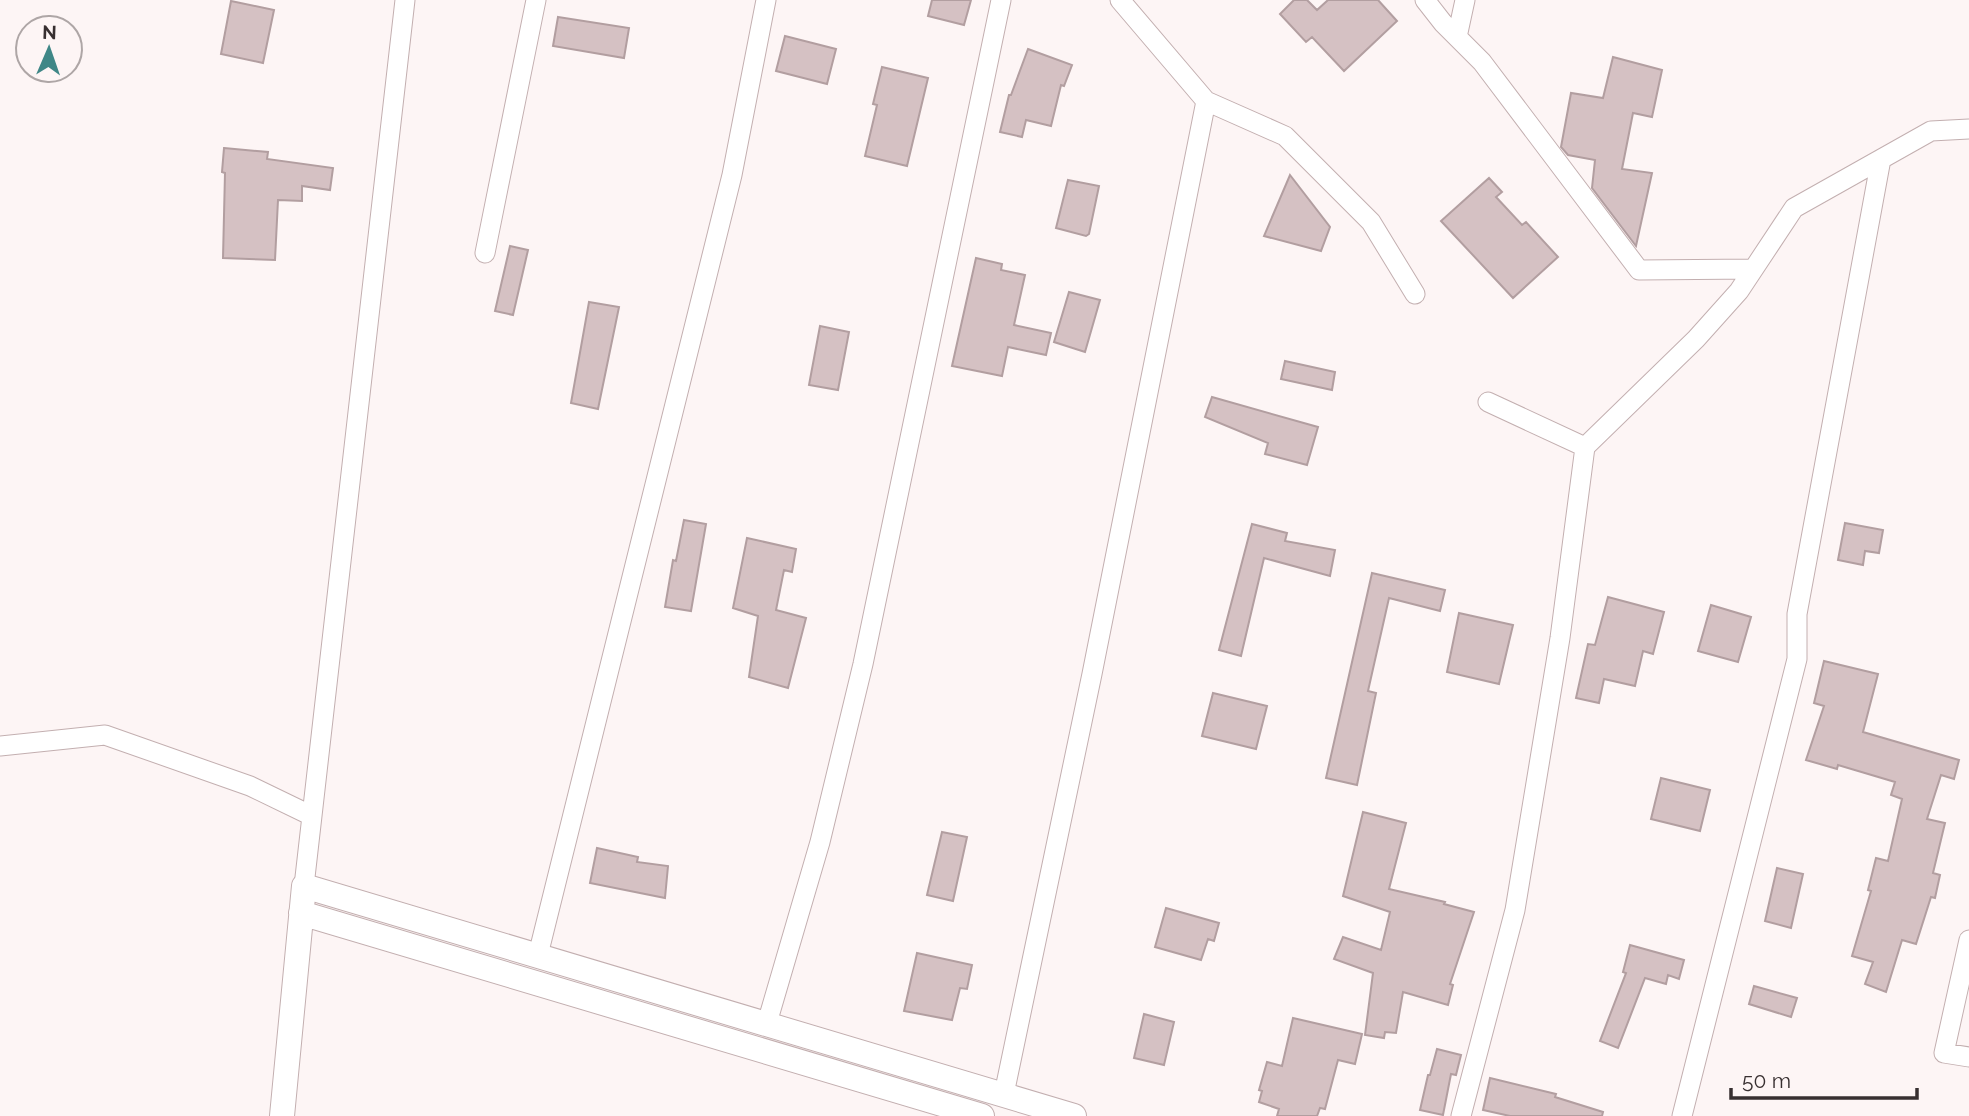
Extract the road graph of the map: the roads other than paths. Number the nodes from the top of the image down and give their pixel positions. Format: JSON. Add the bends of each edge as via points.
{"nodes":[{"id":1,"x":405,"y":0,"type":"edge"},
{"id":2,"x":536,"y":0,"type":"edge"},
{"id":3,"x":766,"y":0,"type":"edge"},
{"id":4,"x":1001,"y":0,"type":"edge"},
{"id":5,"x":1120,"y":0,"type":"edge"},
{"id":6,"x":1425,"y":0,"type":"edge"},
{"id":7,"x":1465,"y":0,"type":"edge"},
{"id":8,"x":1457,"y":37,"type":"junction"},
{"id":9,"x":1206,"y":101,"type":"junction"},
{"id":10,"x":1969,"y":129,"type":"edge"},
{"id":11,"x":1881,"y":159,"type":"junction"},
{"id":12,"x":485,"y":253,"type":"dead end"},
{"id":13,"x":1753,"y":269,"type":"junction"},
{"id":14,"x":1415,"y":294,"type":"dead end"},
{"id":15,"x":1488,"y":402,"type":"dead end"},
{"id":16,"x":1585,"y":447,"type":"junction"},
{"id":17,"x":0,"y":746,"type":"edge"},
{"id":18,"x":312,"y":816,"type":"junction"},
{"id":19,"x":304,"y":886,"type":"junction"},
{"id":20,"x":301,"y":913,"type":"junction"},
{"id":21,"x":1969,"y":940,"type":"edge"},
{"id":22,"x":538,"y":955,"type":"junction"},
{"id":23,"x":767,"y":1023,"type":"junction"},
{"id":24,"x":1969,"y":1056,"type":"edge"},
{"id":25,"x":1004,"y":1094,"type":"junction"},
{"id":26,"x":282,"y":1116,"type":"edge"},
{"id":27,"x":982,"y":1116,"type":"edge"},
{"id":28,"x":1074,"y":1116,"type":"edge"},
{"id":29,"x":1461,"y":1116,"type":"edge"},
{"id":30,"x":1682,"y":1116,"type":"edge"}],
"edges":[{"from":1,"to":18,"type":"street"},
{"from":2,"to":12,"type":"street"},
{"from":3,"to":22,"type":"street","via":[[732,175]]},
{"from":4,"to":23,"type":"street","via":[[863,664],[820,842]]},
{"from":5,"to":9,"type":"street"},
{"from":6,"to":8,"type":"street"},
{"from":7,"to":8,"type":"street"},
{"from":8,"to":13,"type":"street","via":[[1482,62],[1639,270]]},
{"from":9,"to":14,"type":"street","via":[[1285,136],[1371,222]]},
{"from":9,"to":25,"type":"street"},
{"from":10,"to":11,"type":"street","via":[[1931,131]]},
{"from":11,"to":13,"type":"street","via":[[1794,208]]},
{"from":11,"to":30,"type":"street","via":[[1797,614],[1797,659]]},
{"from":13,"to":16,"type":"street","via":[[1696,339]]},
{"from":15,"to":16,"type":"street"},
{"from":16,"to":29,"type":"street","via":[[1560,638],[1515,910]]},
{"from":17,"to":18,"type":"street","via":[[105,736],[250,786]]},
{"from":18,"to":19,"type":"street"},
{"from":19,"to":20,"type":"street"},
{"from":19,"to":22,"type":"street"},
{"from":20,"to":26,"type":"street"},
{"from":20,"to":27,"type":"street"},
{"from":21,"to":24,"type":"street","via":[[1944,1053]]},
{"from":22,"to":23,"type":"street"},
{"from":23,"to":25,"type":"street"},
{"from":25,"to":28,"type":"street"}]}
